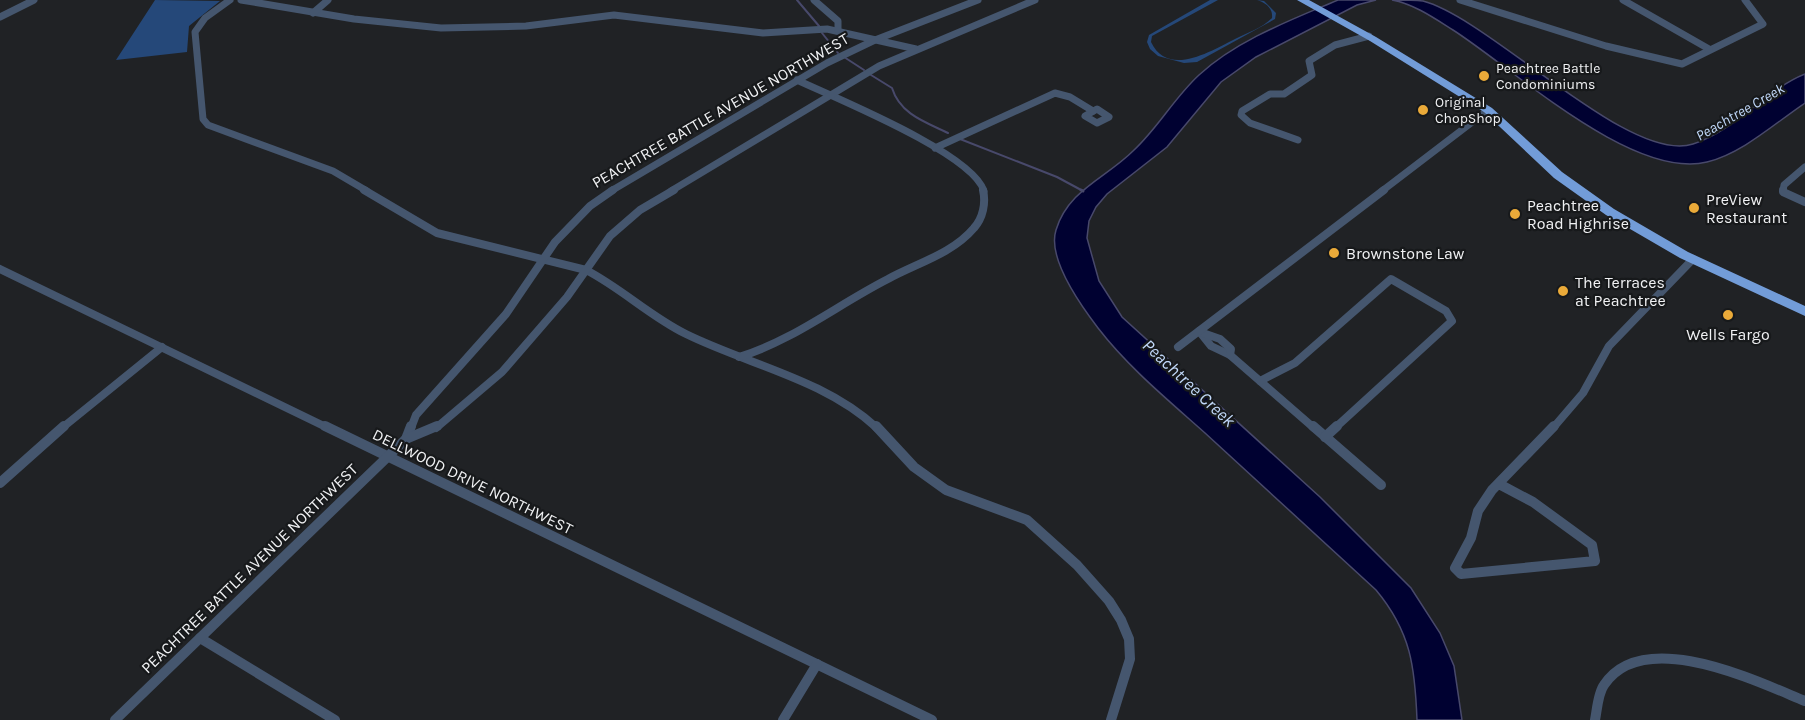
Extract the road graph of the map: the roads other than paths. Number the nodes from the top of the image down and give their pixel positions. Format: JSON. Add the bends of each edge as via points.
{"nodes":[{"id":1,"x":34,"y":0,"type":"edge"},
{"id":2,"x":230,"y":0,"type":"edge"},
{"id":3,"x":241,"y":0,"type":"edge"},
{"id":4,"x":328,"y":0,"type":"edge"},
{"id":5,"x":814,"y":0,"type":"edge"},
{"id":6,"x":978,"y":0,"type":"edge"},
{"id":7,"x":1035,"y":0,"type":"edge"},
{"id":8,"x":1302,"y":0,"type":"edge"},
{"id":9,"x":1460,"y":0,"type":"edge"},
{"id":10,"x":1623,"y":0,"type":"edge"},
{"id":11,"x":1745,"y":0,"type":"edge"},
{"id":12,"x":313,"y":13,"type":"junction"},
{"id":13,"x":0,"y":17,"type":"edge"},
{"id":14,"x":838,"y":30,"type":"junction"},
{"id":15,"x":1364,"y":33,"type":"junction"},
{"id":16,"x":875,"y":40,"type":"junction"},
{"id":17,"x":916,"y":49,"type":"junction"},
{"id":18,"x":1709,"y":49,"type":"junction"},
{"id":19,"x":797,"y":80,"type":"junction"},
{"id":20,"x":827,"y":95,"type":"junction"},
{"id":21,"x":1488,"y":110,"type":"junction"},
{"id":22,"x":1093,"y":111,"type":"dead end"},
{"id":23,"x":1298,"y":140,"type":"dead end"},
{"id":24,"x":935,"y":148,"type":"junction"},
{"id":25,"x":1805,"y":166,"type":"edge"},
{"id":26,"x":1805,"y":202,"type":"edge"},
{"id":27,"x":543,"y":259,"type":"junction"},
{"id":28,"x":1693,"y":259,"type":"junction"},
{"id":29,"x":0,"y":268,"type":"edge"},
{"id":30,"x":585,"y":270,"type":"junction"},
{"id":31,"x":1805,"y":311,"type":"edge"},
{"id":32,"x":1199,"y":331,"type":"junction"},
{"id":33,"x":162,"y":347,"type":"junction"},
{"id":34,"x":1178,"y":347,"type":"dead end"},
{"id":35,"x":739,"y":357,"type":"junction"},
{"id":36,"x":1260,"y":381,"type":"junction"},
{"id":37,"x":1324,"y":436,"type":"junction"},
{"id":38,"x":406,"y":439,"type":"junction"},
{"id":39,"x":388,"y":456,"type":"junction"},
{"id":40,"x":0,"y":483,"type":"edge"},
{"id":41,"x":1499,"y":484,"type":"junction"},
{"id":42,"x":1381,"y":485,"type":"dead end"},
{"id":43,"x":200,"y":638,"type":"junction"},
{"id":44,"x":817,"y":664,"type":"junction"},
{"id":45,"x":1805,"y":701,"type":"edge"},
{"id":46,"x":115,"y":720,"type":"edge"},
{"id":47,"x":335,"y":720,"type":"edge"},
{"id":48,"x":783,"y":720,"type":"edge"},
{"id":49,"x":932,"y":720,"type":"edge"},
{"id":50,"x":1111,"y":720,"type":"edge"},
{"id":51,"x":1595,"y":720,"type":"edge"}],
"edges":[{"from":1,"to":13,"type":"street"},
{"from":2,"to":27,"type":"street","via":[[205,18],[195,32],[203,119],[216,130],[341,174],[437,233]]},
{"from":3,"to":12,"type":"street"},
{"from":4,"to":12,"type":"street"},
{"from":5,"to":14,"type":"street","via":[[838,21]]},
{"from":6,"to":16,"type":"street","name":"PEACHTREE BATTLE AVENUE NORTHWEST"},
{"from":7,"to":17,"type":"street","name":"PEACHTREE BATTLE AVENUE NORTHWEST"},
{"from":8,"to":15,"type":"highway"},
{"from":9,"to":18,"type":"street","via":[[1606,46],[1678,63]]},
{"from":10,"to":18,"type":"street"},
{"from":11,"to":18,"type":"street","via":[[1763,24]]},
{"from":12,"to":14,"type":"street","via":[[441,28],[526,26],[614,15],[763,33]]},
{"from":14,"to":16,"type":"street"},
{"from":15,"to":21,"type":"highway"},
{"from":15,"to":23,"type":"street","via":[[1309,61],[1312,75],[1284,94],[1270,94],[1242,111],[1241,115],[1250,123]]},
{"from":16,"to":17,"type":"street"},
{"from":16,"to":19,"type":"street","name":"PEACHTREE BATTLE AVENUE NORTHWEST"},
{"from":17,"to":20,"type":"street","name":"PEACHTREE BATTLE AVENUE NORTHWEST"},
{"from":19,"to":20,"type":"street"},
{"from":19,"to":27,"type":"street","name":"PEACHTREE BATTLE AVENUE NORTHWEST","via":[[608,193],[572,223]]},
{"from":20,"to":24,"type":"street"},
{"from":20,"to":30,"type":"street","name":"PEACHTREE BATTLE AVENUE NORTHWEST","via":[[640,210],[610,236]]},
{"from":21,"to":28,"type":"highway","via":[[1580,191],[1640,231]]},
{"from":21,"to":32,"type":"street"},
{"from":22,"to":24,"type":"street","via":[[1070,97],[1054,93]]},
{"from":24,"to":35,"type":"street","via":[[963,164],[981,183],[985,203],[974,228],[952,246],[885,279],[799,335]]},
{"from":25,"to":26,"type":"street","via":[[1784,185],[1783,192]]},
{"from":27,"to":30,"type":"street"},
{"from":27,"to":38,"type":"street","name":"PEACHTREE BATTLE AVENUE NORTHWEST","via":[[506,314],[416,415]]},
{"from":28,"to":31,"type":"highway"},
{"from":28,"to":41,"type":"street","via":[[1609,346],[1583,393]]},
{"from":29,"to":33,"type":"street","name":"DELLWOOD DRIVE NORTHWEST"},
{"from":30,"to":35,"type":"street","via":[[608,281],[684,333]]},
{"from":30,"to":38,"type":"street","name":"PEACHTREE BATTLE AVENUE NORTHWEST","via":[[536,336],[502,372],[435,428]]},
{"from":32,"to":34,"type":"street"},
{"from":32,"to":36,"type":"street","via":[[1211,346]]},
{"from":33,"to":39,"type":"street","name":"DELLWOOD DRIVE NORTHWEST"},
{"from":33,"to":40,"type":"street","via":[[84,408]]},
{"from":35,"to":50,"type":"street","via":[[849,405],[876,426],[914,467],[946,490],[1027,520],[1110,600],[1127,627],[1131,650]]},
{"from":36,"to":37,"type":"street"},
{"from":36,"to":37,"type":"street","via":[[1295,363],[1391,279],[1446,311],[1452,321]]},
{"from":37,"to":42,"type":"street"},
{"from":38,"to":39,"type":"street","name":"PEACHTREE BATTLE AVENUE NORTHWEST"},
{"from":39,"to":43,"type":"street","name":"PEACHTREE BATTLE AVENUE NORTHWEST"},
{"from":39,"to":44,"type":"street","name":"DELLWOOD DRIVE NORTHWEST"},
{"from":41,"to":41,"type":"street","via":[[1478,511],[1471,538],[1455,568],[1461,574],[1594,561],[1592,545],[1533,502]]},
{"from":43,"to":46,"type":"street","name":"PEACHTREE BATTLE AVENUE NORTHWEST"},
{"from":43,"to":47,"type":"street"},
{"from":44,"to":48,"type":"street"},
{"from":44,"to":49,"type":"street","name":"DELLWOOD DRIVE NORTHWEST"},
{"from":45,"to":51,"type":"street","via":[[1700,662],[1652,658],[1624,666],[1613,674],[1599,696]]}]}
